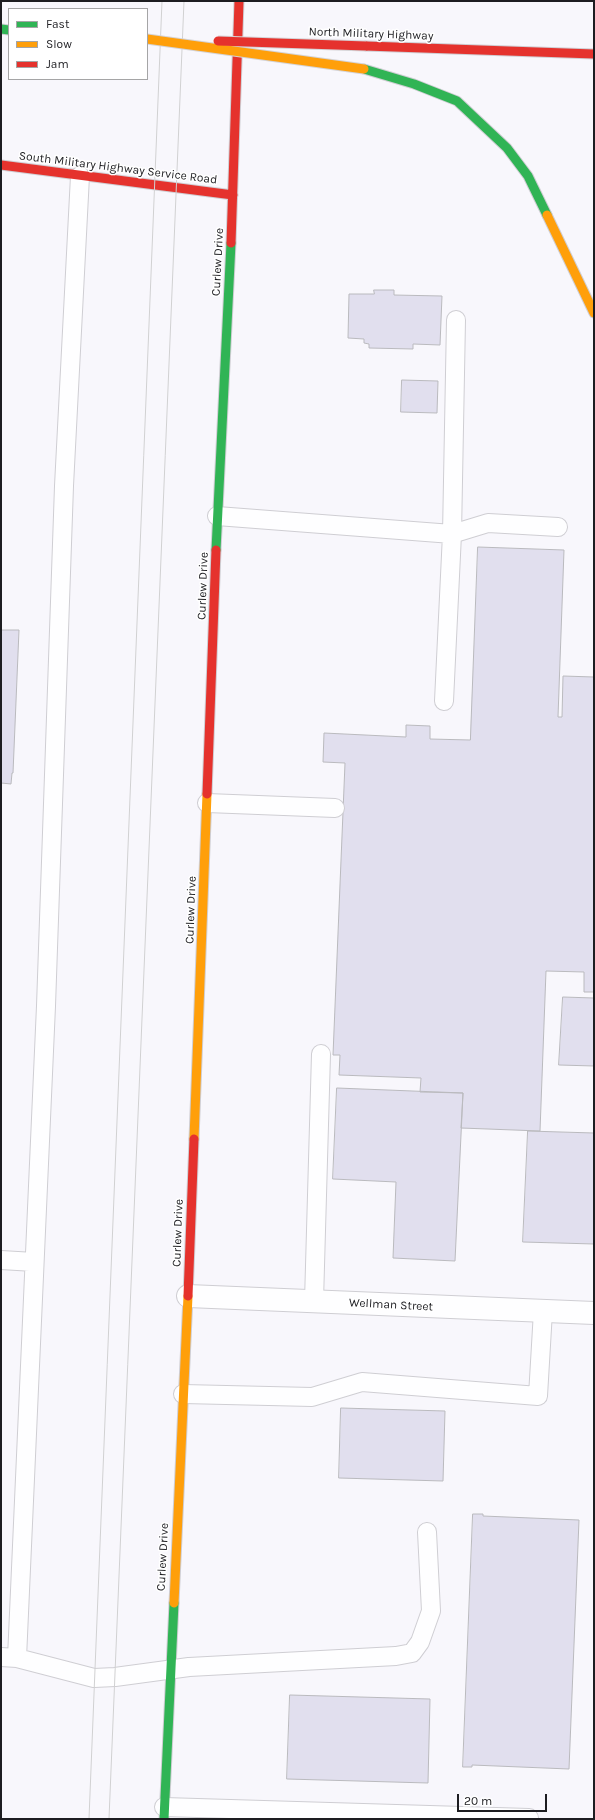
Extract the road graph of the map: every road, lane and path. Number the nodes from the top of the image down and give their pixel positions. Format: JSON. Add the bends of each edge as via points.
{"nodes":[{"id":1,"x":239,"y":1,"type":"edge"},
{"id":2,"x":148,"y":39,"type":"edge"},
{"id":3,"x":148,"y":39,"type":"edge"},
{"id":4,"x":594,"y":54,"type":"edge"},
{"id":5,"x":1,"y":165,"type":"edge"},
{"id":6,"x":80,"y":176,"type":"junction"},
{"id":7,"x":233,"y":195,"type":"junction"},
{"id":8,"x":594,"y":313,"type":"edge"},
{"id":9,"x":456,"y":320,"type":"dead end"},
{"id":10,"x":217,"y":516,"type":"junction"},
{"id":11,"x":558,"y":527,"type":"dead end"},
{"id":12,"x":452,"y":534,"type":"junction"},
{"id":13,"x":444,"y":701,"type":"dead end"},
{"id":14,"x":207,"y":803,"type":"junction"},
{"id":15,"x":335,"y":808,"type":"dead end"},
{"id":16,"x":321,"y":1054,"type":"dead end"},
{"id":17,"x":1,"y":1260,"type":"edge"},
{"id":18,"x":34,"y":1262,"type":"junction"},
{"id":19,"x":188,"y":1296,"type":"junction"},
{"id":20,"x":314,"y":1301,"type":"junction"},
{"id":21,"x":543,"y":1311,"type":"junction"},
{"id":22,"x":594,"y":1313,"type":"edge"},
{"id":23,"x":183,"y":1394,"type":"junction"},
{"id":24,"x":427,"y":1532,"type":"dead end"},
{"id":25,"x":9,"y":1658,"type":"edge"},
{"id":26,"x":170,"y":1670,"type":"junction"},
{"id":27,"x":164,"y":1813,"type":"edge"},
{"id":28,"x":529,"y":1818,"type":"edge"}],
"edges":[{"from":1,"to":7,"type":"main road","name":"Curlew Drive"},
{"from":2,"to":4,"type":"main road","name":"North Military Highway","bridge":true},
{"from":3,"to":8,"type":"main road","bridge":true,"via":[[364,69],[414,84],[457,101],[507,148],[528,176]]},
{"from":5,"to":6,"type":"main road","name":"South Military Highway Service Road"},
{"from":6,"to":7,"type":"main road","name":"South Military Highway Service Road"},
{"from":6,"to":18,"type":"lane","via":[[64,486],[47,982]]},
{"from":7,"to":10,"type":"main road","name":"Curlew Drive"},
{"from":9,"to":12,"type":"lane"},
{"from":10,"to":12,"type":"lane"},
{"from":10,"to":14,"type":"main road","name":"Curlew Drive"},
{"from":11,"to":12,"type":"lane","via":[[488,523]]},
{"from":12,"to":13,"type":"lane"},
{"from":14,"to":15,"type":"lane"},
{"from":14,"to":19,"type":"main road","name":"Curlew Drive"},
{"from":16,"to":20,"type":"lane"},
{"from":17,"to":18,"type":"lane"},
{"from":18,"to":25,"type":"lane"},
{"from":19,"to":20,"type":"street","name":"Wellman Street"},
{"from":19,"to":23,"type":"main road","name":"Curlew Drive"},
{"from":20,"to":21,"type":"street","name":"Wellman Street"},
{"from":21,"to":22,"type":"street","name":"Wellman Street"},
{"from":21,"to":23,"type":"lane","via":[[538,1396],[362,1382],[312,1397]]},
{"from":23,"to":26,"type":"main road","name":"Curlew Drive"},
{"from":24,"to":26,"type":"lane","via":[[431,1611],[420,1642],[412,1653]]},
{"from":25,"to":26,"type":"lane","via":[[94,1678]]},
{"from":26,"to":27,"type":"main road","name":"Curlew Drive"},
{"from":27,"to":28,"type":"lane"}]}
